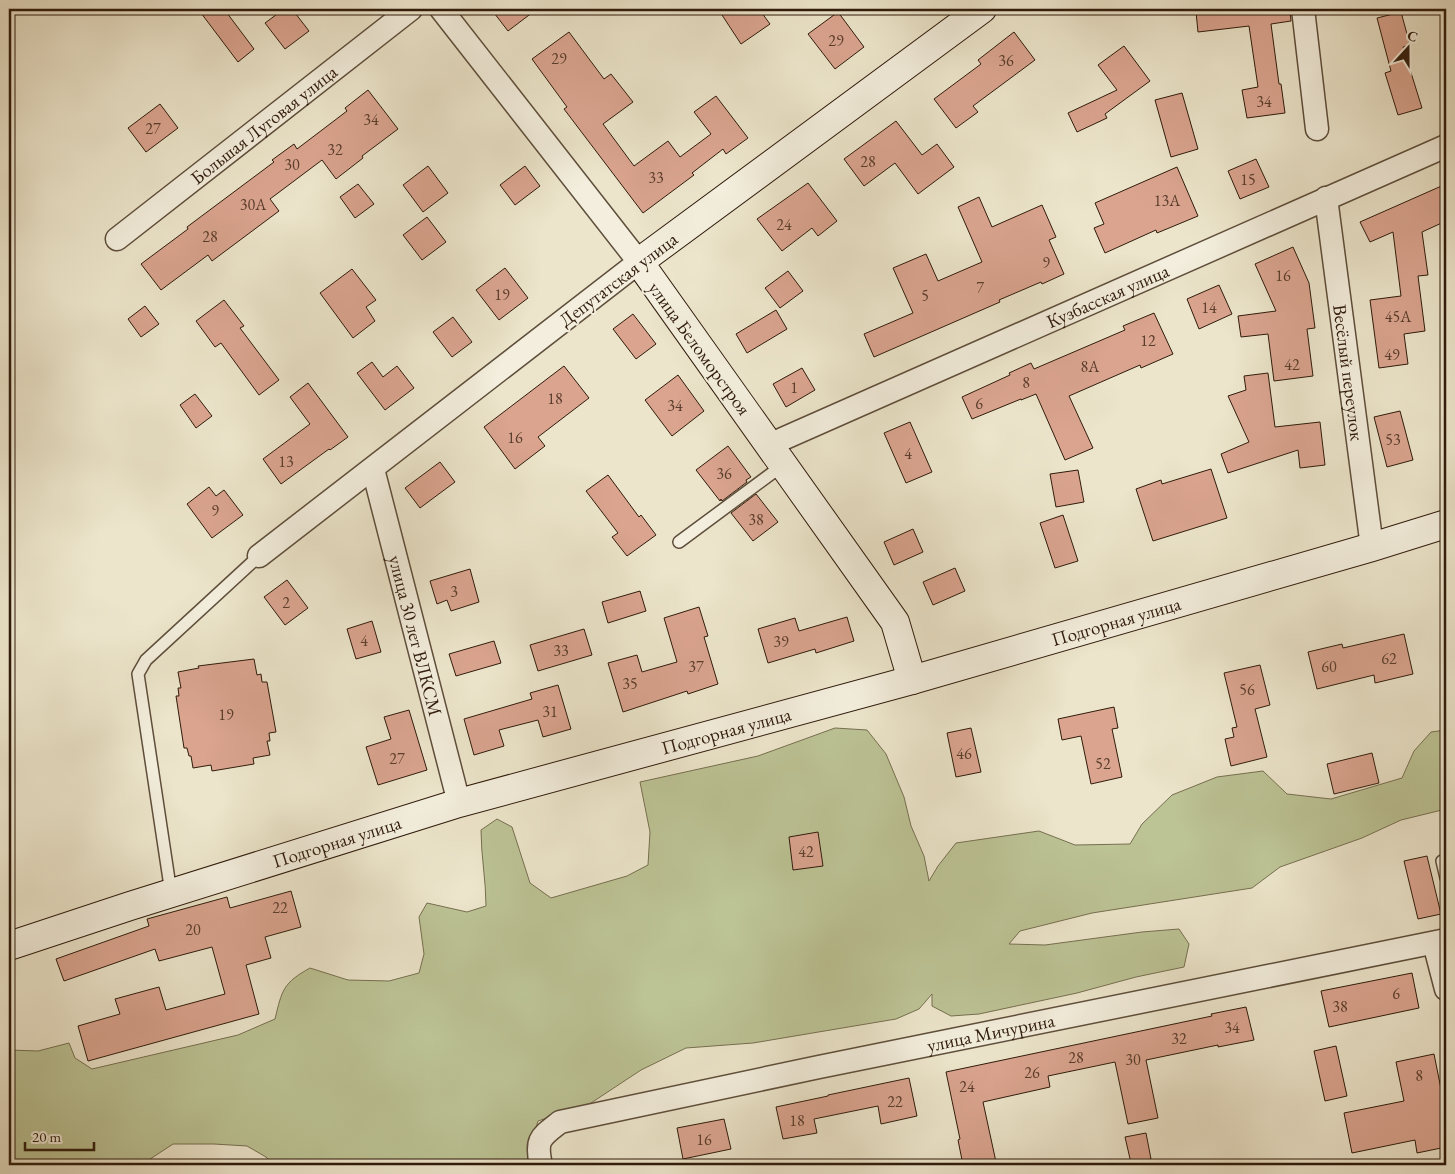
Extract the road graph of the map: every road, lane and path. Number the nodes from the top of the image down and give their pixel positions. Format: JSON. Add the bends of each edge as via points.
{"nodes":[{"id":1,"x":410,"y":9,"type":"edge"},
{"id":2,"x":441,"y":9,"type":"edge"},
{"id":3,"x":982,"y":9,"type":"edge"},
{"id":4,"x":1303,"y":9,"type":"edge"},
{"id":5,"x":1317,"y":129,"type":"dead end"},
{"id":6,"x":1446,"y":146,"type":"edge"},
{"id":7,"x":1326,"y":198,"type":"junction"},
{"id":8,"x":118,"y":239,"type":"dead end"},
{"id":9,"x":638,"y":262,"type":"junction"},
{"id":10,"x":776,"y":455,"type":"junction"},
{"id":11,"x":373,"y":468,"type":"junction"},
{"id":12,"x":1446,"y":524,"type":"edge"},
{"id":13,"x":679,"y":542,"type":"dead end"},
{"id":14,"x":1372,"y":547,"type":"junction"},
{"id":15,"x":259,"y":556,"type":"joint"},
{"id":16,"x":912,"y":680,"type":"junction"},
{"id":17,"x":459,"y":803,"type":"junction"},
{"id":18,"x":1446,"y":860,"type":"edge"},
{"id":19,"x":1446,"y":878,"type":"edge"},
{"id":20,"x":170,"y":893,"type":"junction"},
{"id":21,"x":1440,"y":941,"type":"edge"},
{"id":22,"x":9,"y":946,"type":"edge"},
{"id":23,"x":1446,"y":989,"type":"edge"},
{"id":24,"x":541,"y":1165,"type":"edge"}],
"edges":[{"from":1,"to":8,"type":"street","name":"Большая Луговая улица"},
{"from":2,"to":9,"type":"street","name":"улица Беломорстроя"},
{"from":3,"to":9,"type":"street","name":"Депутатская улица"},
{"from":4,"to":5,"type":"street"},
{"from":6,"to":7,"type":"street","name":"Кузбасская улица"},
{"from":7,"to":10,"type":"street","name":"Кузбасская улица"},
{"from":7,"to":14,"type":"street","name":"Весёлый переулок"},
{"from":9,"to":10,"type":"street","name":"улица Беломорстроя"},
{"from":9,"to":11,"type":"street","name":"Депутатская улица"},
{"from":10,"to":13,"type":"lane"},
{"from":10,"to":16,"type":"street","name":"улица Беломорстроя","via":[[894,622]]},
{"from":11,"to":15,"type":"street","name":"Депутатская улица"},
{"from":11,"to":17,"type":"street","name":"улица 30 лет ВЛКСМ"},
{"from":12,"to":14,"type":"street","name":"Подгорная улица"},
{"from":14,"to":16,"type":"street","name":"Подгорная улица"},
{"from":15,"to":20,"type":"lane","via":[[146,660],[138,674]]},
{"from":16,"to":17,"type":"street","name":"Подгорная улица"},
{"from":17,"to":20,"type":"street","name":"Подгорная улица"},
{"from":18,"to":19,"type":"lane","via":[[1442,861]]},
{"from":20,"to":22,"type":"street","name":"Подгорная улица"},
{"from":21,"to":23,"type":"street"},
{"from":21,"to":24,"type":"street","name":"улица Мичурина","via":[[560,1122],[541,1137],[538,1152]]}]}
